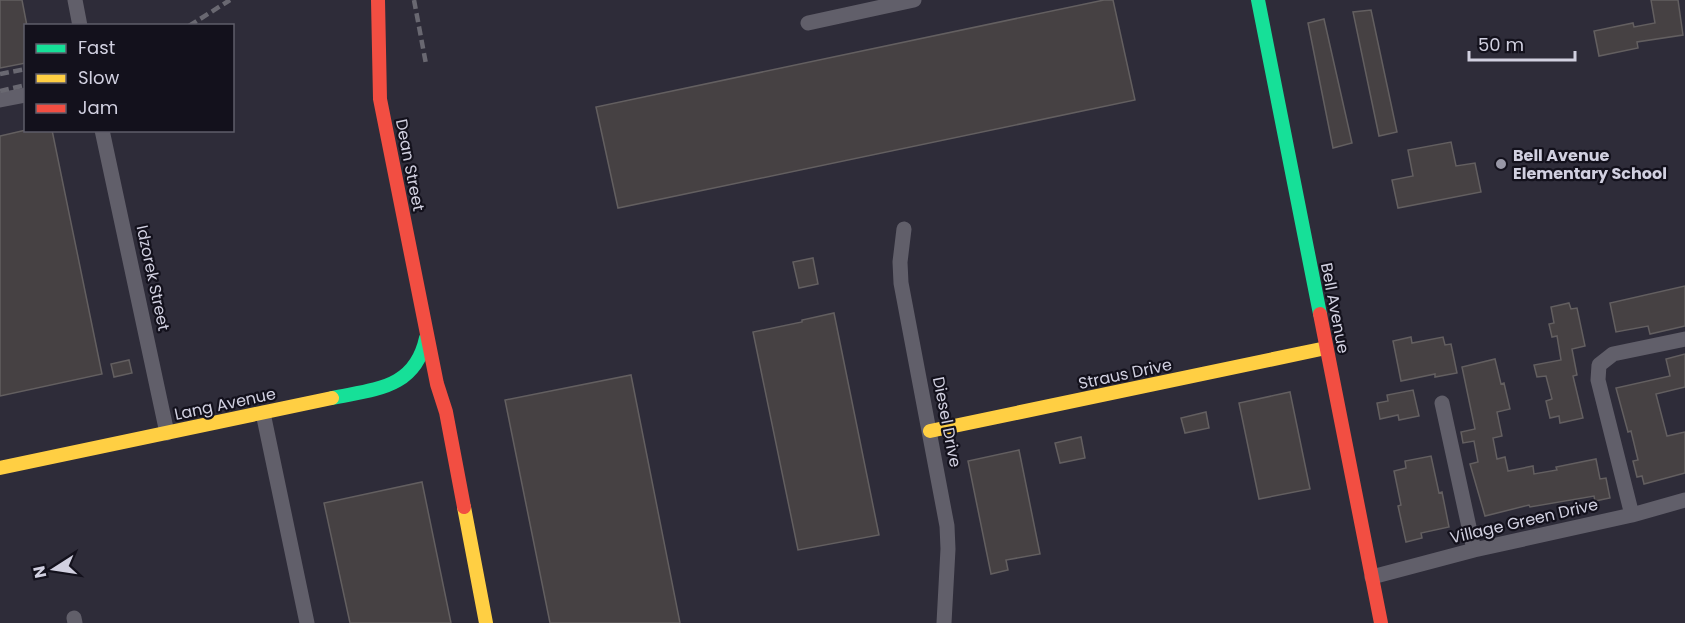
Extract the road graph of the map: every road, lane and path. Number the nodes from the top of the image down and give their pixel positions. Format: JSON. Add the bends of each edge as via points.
{"nodes":[{"id":1,"x":75,"y":0,"type":"edge"},
{"id":2,"x":378,"y":0,"type":"edge"},
{"id":3,"x":914,"y":0,"type":"edge"},
{"id":4,"x":1258,"y":0,"type":"edge"},
{"id":5,"x":808,"y":23,"type":"dead end"},
{"id":6,"x":80,"y":24,"type":"edge"},
{"id":7,"x":24,"y":95,"type":"edge"},
{"id":8,"x":0,"y":100,"type":"edge"},
{"id":9,"x":102,"y":132,"type":"edge"},
{"id":10,"x":904,"y":229,"type":"dead end"},
{"id":11,"x":427,"y":334,"type":"junction"},
{"id":12,"x":1685,"y":339,"type":"edge"},
{"id":13,"x":1326,"y":348,"type":"junction"},
{"id":14,"x":1442,"y":403,"type":"dead end"},
{"id":15,"x":263,"y":413,"type":"junction"},
{"id":16,"x":930,"y":431,"type":"junction"},
{"id":17,"x":167,"y":433,"type":"junction"},
{"id":18,"x":0,"y":468,"type":"edge"},
{"id":19,"x":1685,"y":500,"type":"edge"},
{"id":20,"x":1632,"y":515,"type":"junction"},
{"id":21,"x":1474,"y":550,"type":"junction"},
{"id":22,"x":1372,"y":578,"type":"junction"},
{"id":23,"x":307,"y":623,"type":"edge"},
{"id":24,"x":486,"y":623,"type":"edge"},
{"id":25,"x":944,"y":623,"type":"edge"},
{"id":26,"x":1381,"y":623,"type":"edge"}],
"edges":[{"from":1,"to":6,"type":"street"},
{"from":2,"to":11,"type":"street","name":"Dean Street","via":[[380,99]]},
{"from":3,"to":5,"type":"street"},
{"from":4,"to":13,"type":"street","name":"Bell Avenue"},
{"from":7,"to":8,"type":"street"},
{"from":9,"to":17,"type":"street","name":"Idzorek Street"},
{"from":10,"to":16,"type":"street","name":"Diesel Drive","via":[[901,283]]},
{"from":11,"to":15,"type":"street","name":"Lang Avenue","via":[[421,360],[400,381]]},
{"from":11,"to":24,"type":"street","name":"Dean Street","via":[[446,412]]},
{"from":12,"to":20,"type":"street","via":[[1613,354],[1599,365],[1598,380]]},
{"from":13,"to":16,"type":"street","name":"Straus Drive"},
{"from":13,"to":22,"type":"street","name":"Bell Avenue"},
{"from":14,"to":21,"type":"street"},
{"from":15,"to":17,"type":"street","name":"Lang Avenue"},
{"from":15,"to":23,"type":"street"},
{"from":16,"to":25,"type":"street","name":"Diesel Drive","via":[[947,526]]},
{"from":17,"to":18,"type":"street","name":"Lang Avenue"},
{"from":19,"to":20,"type":"street","name":"Village Green Drive"},
{"from":20,"to":21,"type":"street","name":"Village Green Drive"},
{"from":21,"to":22,"type":"street","name":"Village Green Drive"},
{"from":22,"to":26,"type":"street","name":"Bell Avenue"}]}
